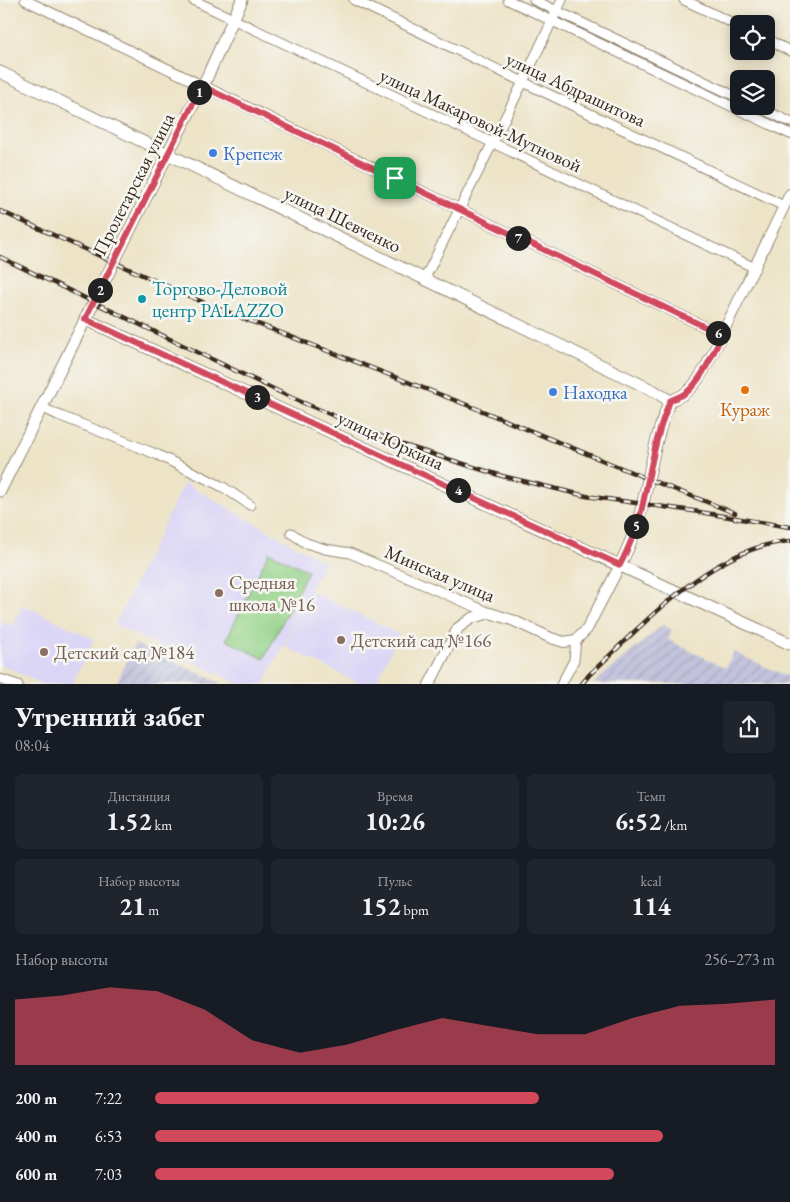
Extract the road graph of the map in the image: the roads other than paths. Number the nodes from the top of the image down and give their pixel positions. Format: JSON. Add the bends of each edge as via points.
{"nodes":[{"id":1,"x":25,"y":0,"type":"edge"},
{"id":2,"x":193,"y":0,"type":"edge"},
{"id":3,"x":242,"y":0,"type":"edge"},
{"id":4,"x":354,"y":0,"type":"edge"},
{"id":5,"x":508,"y":0,"type":"edge"},
{"id":6,"x":534,"y":0,"type":"edge"},
{"id":7,"x":562,"y":0,"type":"edge"},
{"id":8,"x":684,"y":0,"type":"edge"},
{"id":9,"x":557,"y":11,"type":"junction"},
{"id":10,"x":233,"y":20,"type":"junction"},
{"id":11,"x":552,"y":21,"type":"junction"},
{"id":12,"x":730,"y":22,"type":"edge"},
{"id":13,"x":775,"y":43,"type":"edge"},
{"id":14,"x":790,"y":50,"type":"edge"},
{"id":15,"x":0,"y":72,"type":"edge"},
{"id":16,"x":523,"y":82,"type":"junction"},
{"id":17,"x":202,"y":86,"type":"junction"},
{"id":18,"x":730,"y":94,"type":"edge"},
{"id":19,"x":775,"y":115,"type":"edge"},
{"id":20,"x":790,"y":122,"type":"edge"},
{"id":21,"x":790,"y":134,"type":"edge"},
{"id":22,"x":492,"y":143,"type":"junction"},
{"id":23,"x":168,"y":153,"type":"junction"},
{"id":24,"x":790,"y":194,"type":"edge"},
{"id":25,"x":784,"y":206,"type":"junction"},
{"id":26,"x":459,"y":209,"type":"junction"},
{"id":27,"x":755,"y":268,"type":"junction"},
{"id":28,"x":425,"y":278,"type":"junction"},
{"id":29,"x":85,"y":319,"type":"junction"},
{"id":30,"x":722,"y":335,"type":"junction"},
{"id":31,"x":670,"y":401,"type":"junction"},
{"id":32,"x":41,"y":407,"type":"junction"},
{"id":33,"x":0,"y":491,"type":"edge"},
{"id":34,"x":250,"y":505,"type":"dead end"},
{"id":35,"x":291,"y":533,"type":"dead end"},
{"id":36,"x":620,"y":565,"type":"junction"},
{"id":37,"x":490,"y":614,"type":"junction"},
{"id":38,"x":576,"y":640,"type":"junction"},
{"id":39,"x":790,"y":644,"type":"edge"},
{"id":40,"x":0,"y":680,"type":"edge"},
{"id":41,"x":18,"y":684,"type":"edge"},
{"id":42,"x":429,"y":684,"type":"edge"},
{"id":43,"x":562,"y":684,"type":"edge"}],
"edges":[{"from":1,"to":17,"type":"street"},
{"from":2,"to":10,"type":"street","name":"улица Макаровой-Мутновой"},
{"from":3,"to":10,"type":"main road","name":"Пролетарская улица"},
{"from":4,"to":16,"type":"street","name":"улица Абдрашитова"},
{"from":5,"to":11,"type":"street"},
{"from":6,"to":9,"type":"street"},
{"from":7,"to":9,"type":"street"},
{"from":8,"to":12,"type":"street"},
{"from":9,"to":11,"type":"street"},
{"from":9,"to":18,"type":"street"},
{"from":10,"to":17,"type":"main road","name":"Пролетарская улица"},
{"from":10,"to":22,"type":"street","name":"улица Макаровой-Мутновой"},
{"from":11,"to":16,"type":"street"},
{"from":11,"to":21,"type":"street"},
{"from":13,"to":14,"type":"street"},
{"from":15,"to":23,"type":"main road","name":"улица Шевченко"},
{"from":16,"to":22,"type":"street"},
{"from":16,"to":25,"type":"street","name":"улица Абдрашитова"},
{"from":17,"to":23,"type":"main road","name":"Пролетарская улица"},
{"from":17,"to":26,"type":"street"},
{"from":19,"to":20,"type":"street"},
{"from":22,"to":26,"type":"street"},
{"from":22,"to":27,"type":"street","name":"улица Макаровой-Мутновой"},
{"from":23,"to":28,"type":"main road","name":"улица Шевченко"},
{"from":23,"to":29,"type":"main road","name":"Пролетарская улица"},
{"from":24,"to":25,"type":"street"},
{"from":25,"to":27,"type":"street"},
{"from":26,"to":28,"type":"street"},
{"from":26,"to":30,"type":"street"},
{"from":27,"to":30,"type":"street"},
{"from":28,"to":31,"type":"main road","name":"улица Шевченко"},
{"from":29,"to":32,"type":"main road","name":"Пролетарская улица"},
{"from":29,"to":36,"type":"main road","name":"улица Юркина"},
{"from":30,"to":31,"type":"street","via":[[694,384]]},
{"from":31,"to":36,"type":"main road","via":[[657,439],[643,504]]},
{"from":32,"to":33,"type":"main road","name":"Пролетарская улица"},
{"from":32,"to":34,"type":"street","via":[[158,456],[223,487]]},
{"from":35,"to":37,"type":"street","name":"Минская улица","via":[[306,543],[350,553]]},
{"from":36,"to":38,"type":"street","via":[[587,629]]},
{"from":36,"to":39,"type":"main road","name":"улица Юркина"},
{"from":37,"to":38,"type":"street","name":"Минская улица","via":[[564,642]]},
{"from":37,"to":42,"type":"street","via":[[472,618],[458,628]]},
{"from":38,"to":43,"type":"street","via":[[574,660]]},
{"from":40,"to":41,"type":"street"}]}
